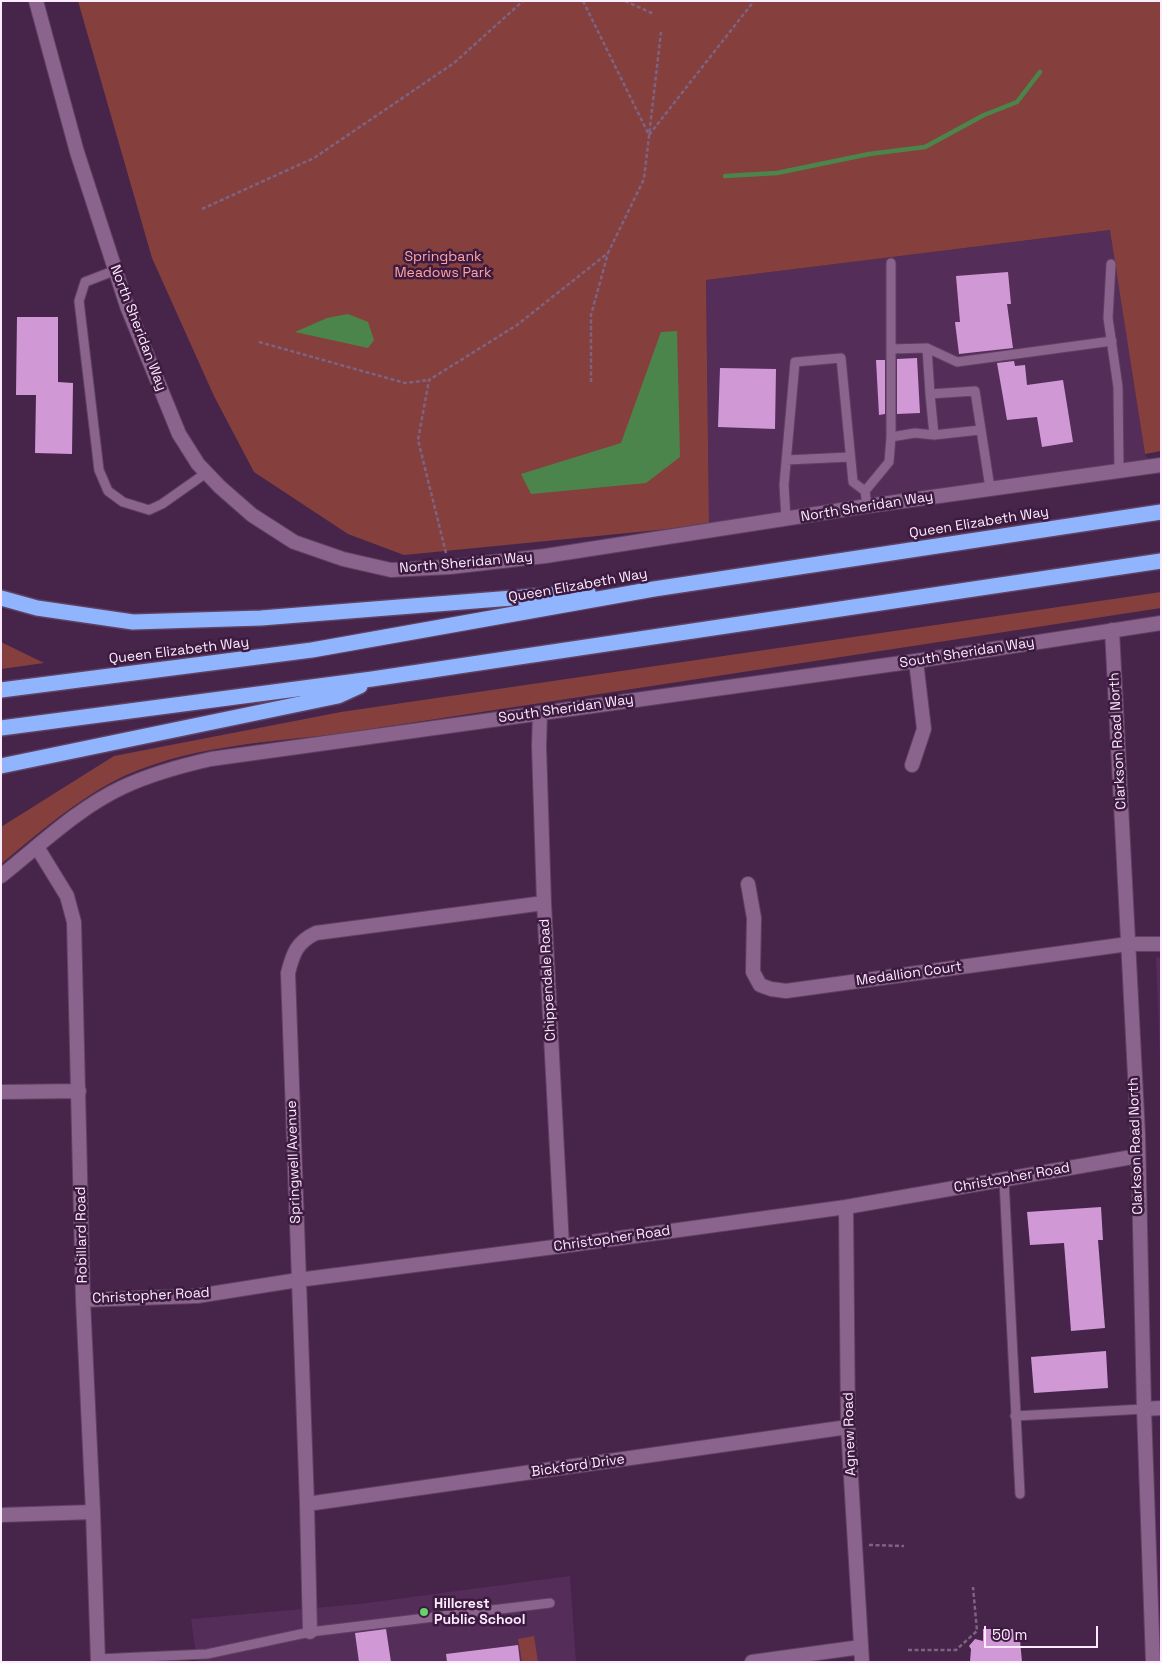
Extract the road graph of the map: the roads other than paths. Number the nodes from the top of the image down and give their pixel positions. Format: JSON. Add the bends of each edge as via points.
{"nodes":[{"id":1,"x":36,"y":1,"type":"edge"},
{"id":2,"x":892,"y":263,"type":"dead end"},
{"id":3,"x":1111,"y":264,"type":"dead end"},
{"id":4,"x":116,"y":270,"type":"junction"},
{"id":5,"x":1112,"y":341,"type":"junction"},
{"id":6,"x":927,"y":348,"type":"junction"},
{"id":7,"x":890,"y":349,"type":"junction"},
{"id":8,"x":930,"y":394,"type":"junction"},
{"id":9,"x":980,"y":430,"type":"junction"},
{"id":10,"x":934,"y":435,"type":"junction"},
{"id":11,"x":891,"y":437,"type":"junction"},
{"id":12,"x":850,"y":457,"type":"junction"},
{"id":13,"x":786,"y":460,"type":"junction"},
{"id":14,"x":1161,"y":465,"type":"edge"},
{"id":15,"x":1119,"y":470,"type":"junction"},
{"id":16,"x":206,"y":473,"type":"junction"},
{"id":17,"x":990,"y":488,"type":"junction"},
{"id":18,"x":865,"y":492,"type":"junction"},
{"id":19,"x":867,"y":506,"type":"junction"},
{"id":20,"x":1161,"y":512,"type":"edge"},
{"id":21,"x":786,"y":519,"type":"junction"},
{"id":22,"x":1161,"y":561,"type":"edge"},
{"id":23,"x":654,"y":588,"type":"junction"},
{"id":24,"x":1,"y":598,"type":"edge"},
{"id":25,"x":1161,"y":623,"type":"edge"},
{"id":26,"x":1112,"y":630,"type":"junction"},
{"id":27,"x":916,"y":661,"type":"junction"},
{"id":28,"x":372,"y":679,"type":"junction"},
{"id":29,"x":1,"y":690,"type":"edge"},
{"id":30,"x":540,"y":713,"type":"junction"},
{"id":31,"x":1,"y":728,"type":"edge"},
{"id":32,"x":912,"y":765,"type":"dead end"},
{"id":33,"x":1,"y":766,"type":"edge"},
{"id":34,"x":37,"y":847,"type":"junction"},
{"id":35,"x":1,"y":876,"type":"edge"},
{"id":36,"x":748,"y":884,"type":"dead end"},
{"id":37,"x":544,"y":903,"type":"junction"},
{"id":38,"x":1128,"y":944,"type":"junction"},
{"id":39,"x":1161,"y":944,"type":"edge"},
{"id":40,"x":79,"y":1091,"type":"junction"},
{"id":41,"x":1,"y":1092,"type":"edge"},
{"id":42,"x":1138,"y":1156,"type":"junction"},
{"id":43,"x":1004,"y":1180,"type":"junction"},
{"id":44,"x":846,"y":1207,"type":"junction"},
{"id":45,"x":562,"y":1246,"type":"junction"},
{"id":46,"x":298,"y":1280,"type":"junction"},
{"id":47,"x":83,"y":1300,"type":"junction"},
{"id":48,"x":1161,"y":1408,"type":"edge"},
{"id":49,"x":1144,"y":1409,"type":"junction"},
{"id":50,"x":1015,"y":1416,"type":"junction"},
{"id":51,"x":848,"y":1427,"type":"junction"},
{"id":52,"x":1020,"y":1494,"type":"dead end"},
{"id":53,"x":307,"y":1504,"type":"junction"},
{"id":54,"x":93,"y":1512,"type":"junction"},
{"id":55,"x":1,"y":1515,"type":"edge"},
{"id":56,"x":550,"y":1603,"type":"dead end"},
{"id":57,"x":310,"y":1632,"type":"junction"},
{"id":58,"x":861,"y":1647,"type":"junction"},
{"id":59,"x":98,"y":1661,"type":"edge"},
{"id":60,"x":752,"y":1662,"type":"edge"},
{"id":61,"x":862,"y":1662,"type":"edge"},
{"id":62,"x":1152,"y":1662,"type":"edge"}],
"edges":[{"from":1,"to":4,"type":"street","name":"North Sheridan Way","via":[[77,152]]},
{"from":2,"to":7,"type":"lane"},
{"from":3,"to":5,"type":"lane","via":[[1108,318]]},
{"from":4,"to":16,"type":"street","name":"North Sheridan Way","via":[[127,306],[179,434]]},
{"from":4,"to":16,"type":"lane","via":[[85,282],[79,301],[98,470],[108,491],[123,502],[150,510]]},
{"from":5,"to":6,"type":"lane","via":[[956,362]]},
{"from":5,"to":15,"type":"lane","via":[[1118,387]]},
{"from":6,"to":7,"type":"lane"},
{"from":6,"to":8,"type":"lane"},
{"from":7,"to":11,"type":"lane"},
{"from":8,"to":9,"type":"lane","via":[[975,391]]},
{"from":8,"to":10,"type":"lane"},
{"from":9,"to":10,"type":"lane"},
{"from":9,"to":17,"type":"lane"},
{"from":10,"to":11,"type":"lane","via":[[915,433]]},
{"from":11,"to":18,"type":"lane","via":[[889,462]]},
{"from":12,"to":13,"type":"lane"},
{"from":12,"to":13,"type":"lane","via":[[842,358],[794,362]]},
{"from":12,"to":18,"type":"lane","via":[[853,482]]},
{"from":13,"to":21,"type":"lane"},
{"from":14,"to":15,"type":"street","name":"North Sheridan Way"},
{"from":15,"to":17,"type":"street","name":"North Sheridan Way"},
{"from":16,"to":21,"type":"street","name":"North Sheridan Way","via":[[252,515],[294,542],[343,559],[391,570],[545,556]]},
{"from":17,"to":19,"type":"street","name":"North Sheridan Way"},
{"from":18,"to":19,"type":"lane"},
{"from":19,"to":21,"type":"street","name":"North Sheridan Way"},
{"from":20,"to":23,"type":"highway","name":"Queen Elizabeth Way"},
{"from":22,"to":28,"type":"highway"},
{"from":23,"to":24,"type":"highway","via":[[261,618],[133,622],[37,608]]},
{"from":23,"to":29,"type":"highway","name":"Queen Elizabeth Way","via":[[312,650]]},
{"from":25,"to":26,"type":"street","name":"South Sheridan Way"},
{"from":26,"to":27,"type":"street","name":"South Sheridan Way"},
{"from":26,"to":38,"type":"street","name":"Clarkson Road North"},
{"from":27,"to":30,"type":"street","name":"South Sheridan Way"},
{"from":27,"to":32,"type":"street","via":[[924,729]]},
{"from":28,"to":31,"type":"highway"},
{"from":28,"to":33,"type":"highway","via":[[338,696]]},
{"from":30,"to":34,"type":"street","name":"South Sheridan Way","via":[[262,750],[174,767],[100,799]]},
{"from":30,"to":37,"type":"street","name":"Chippendale Road"},
{"from":34,"to":35,"type":"street","name":"South Sheridan Way"},
{"from":34,"to":40,"type":"street","name":"Robillard Road","via":[[68,896],[74,922]]},
{"from":36,"to":38,"type":"street","name":"Medallion Court","via":[[754,918],[753,972],[760,985],[771,989],[786,990]]},
{"from":37,"to":45,"type":"street","name":"Chippendale Road"},
{"from":37,"to":46,"type":"street","name":"Springwell Avenue","via":[[316,933],[305,938],[292,955],[288,972]]},
{"from":38,"to":39,"type":"street","name":"Medallion Court"},
{"from":38,"to":42,"type":"street","name":"Clarkson Road North"},
{"from":40,"to":41,"type":"street"},
{"from":40,"to":47,"type":"street","name":"Robillard Road"},
{"from":42,"to":43,"type":"street","name":"Christopher Road"},
{"from":42,"to":49,"type":"street","name":"Clarkson Road North"},
{"from":43,"to":44,"type":"street","name":"Christopher Road"},
{"from":43,"to":50,"type":"lane"},
{"from":44,"to":45,"type":"street","name":"Christopher Road"},
{"from":44,"to":51,"type":"street","name":"Agnew Road"},
{"from":45,"to":46,"type":"street","name":"Christopher Road"},
{"from":46,"to":47,"type":"street","name":"Christopher Road","via":[[197,1296]]},
{"from":46,"to":53,"type":"street","name":"Springwell Avenue"},
{"from":47,"to":54,"type":"street","name":"Robillard Road"},
{"from":48,"to":49,"type":"street"},
{"from":49,"to":50,"type":"lane"},
{"from":49,"to":62,"type":"street","name":"Clarkson Road North"},
{"from":50,"to":52,"type":"lane"},
{"from":51,"to":53,"type":"street","name":"Bickford Drive"},
{"from":51,"to":58,"type":"street","name":"Agnew Road"},
{"from":53,"to":57,"type":"street","name":"Springwell Avenue"},
{"from":54,"to":55,"type":"street"},
{"from":54,"to":59,"type":"street","name":"Robillard Road"},
{"from":56,"to":57,"type":"lane"},
{"from":57,"to":59,"type":"lane","via":[[207,1654]]},
{"from":58,"to":60,"type":"street"},
{"from":58,"to":61,"type":"street","name":"Agnew Road"}]}
